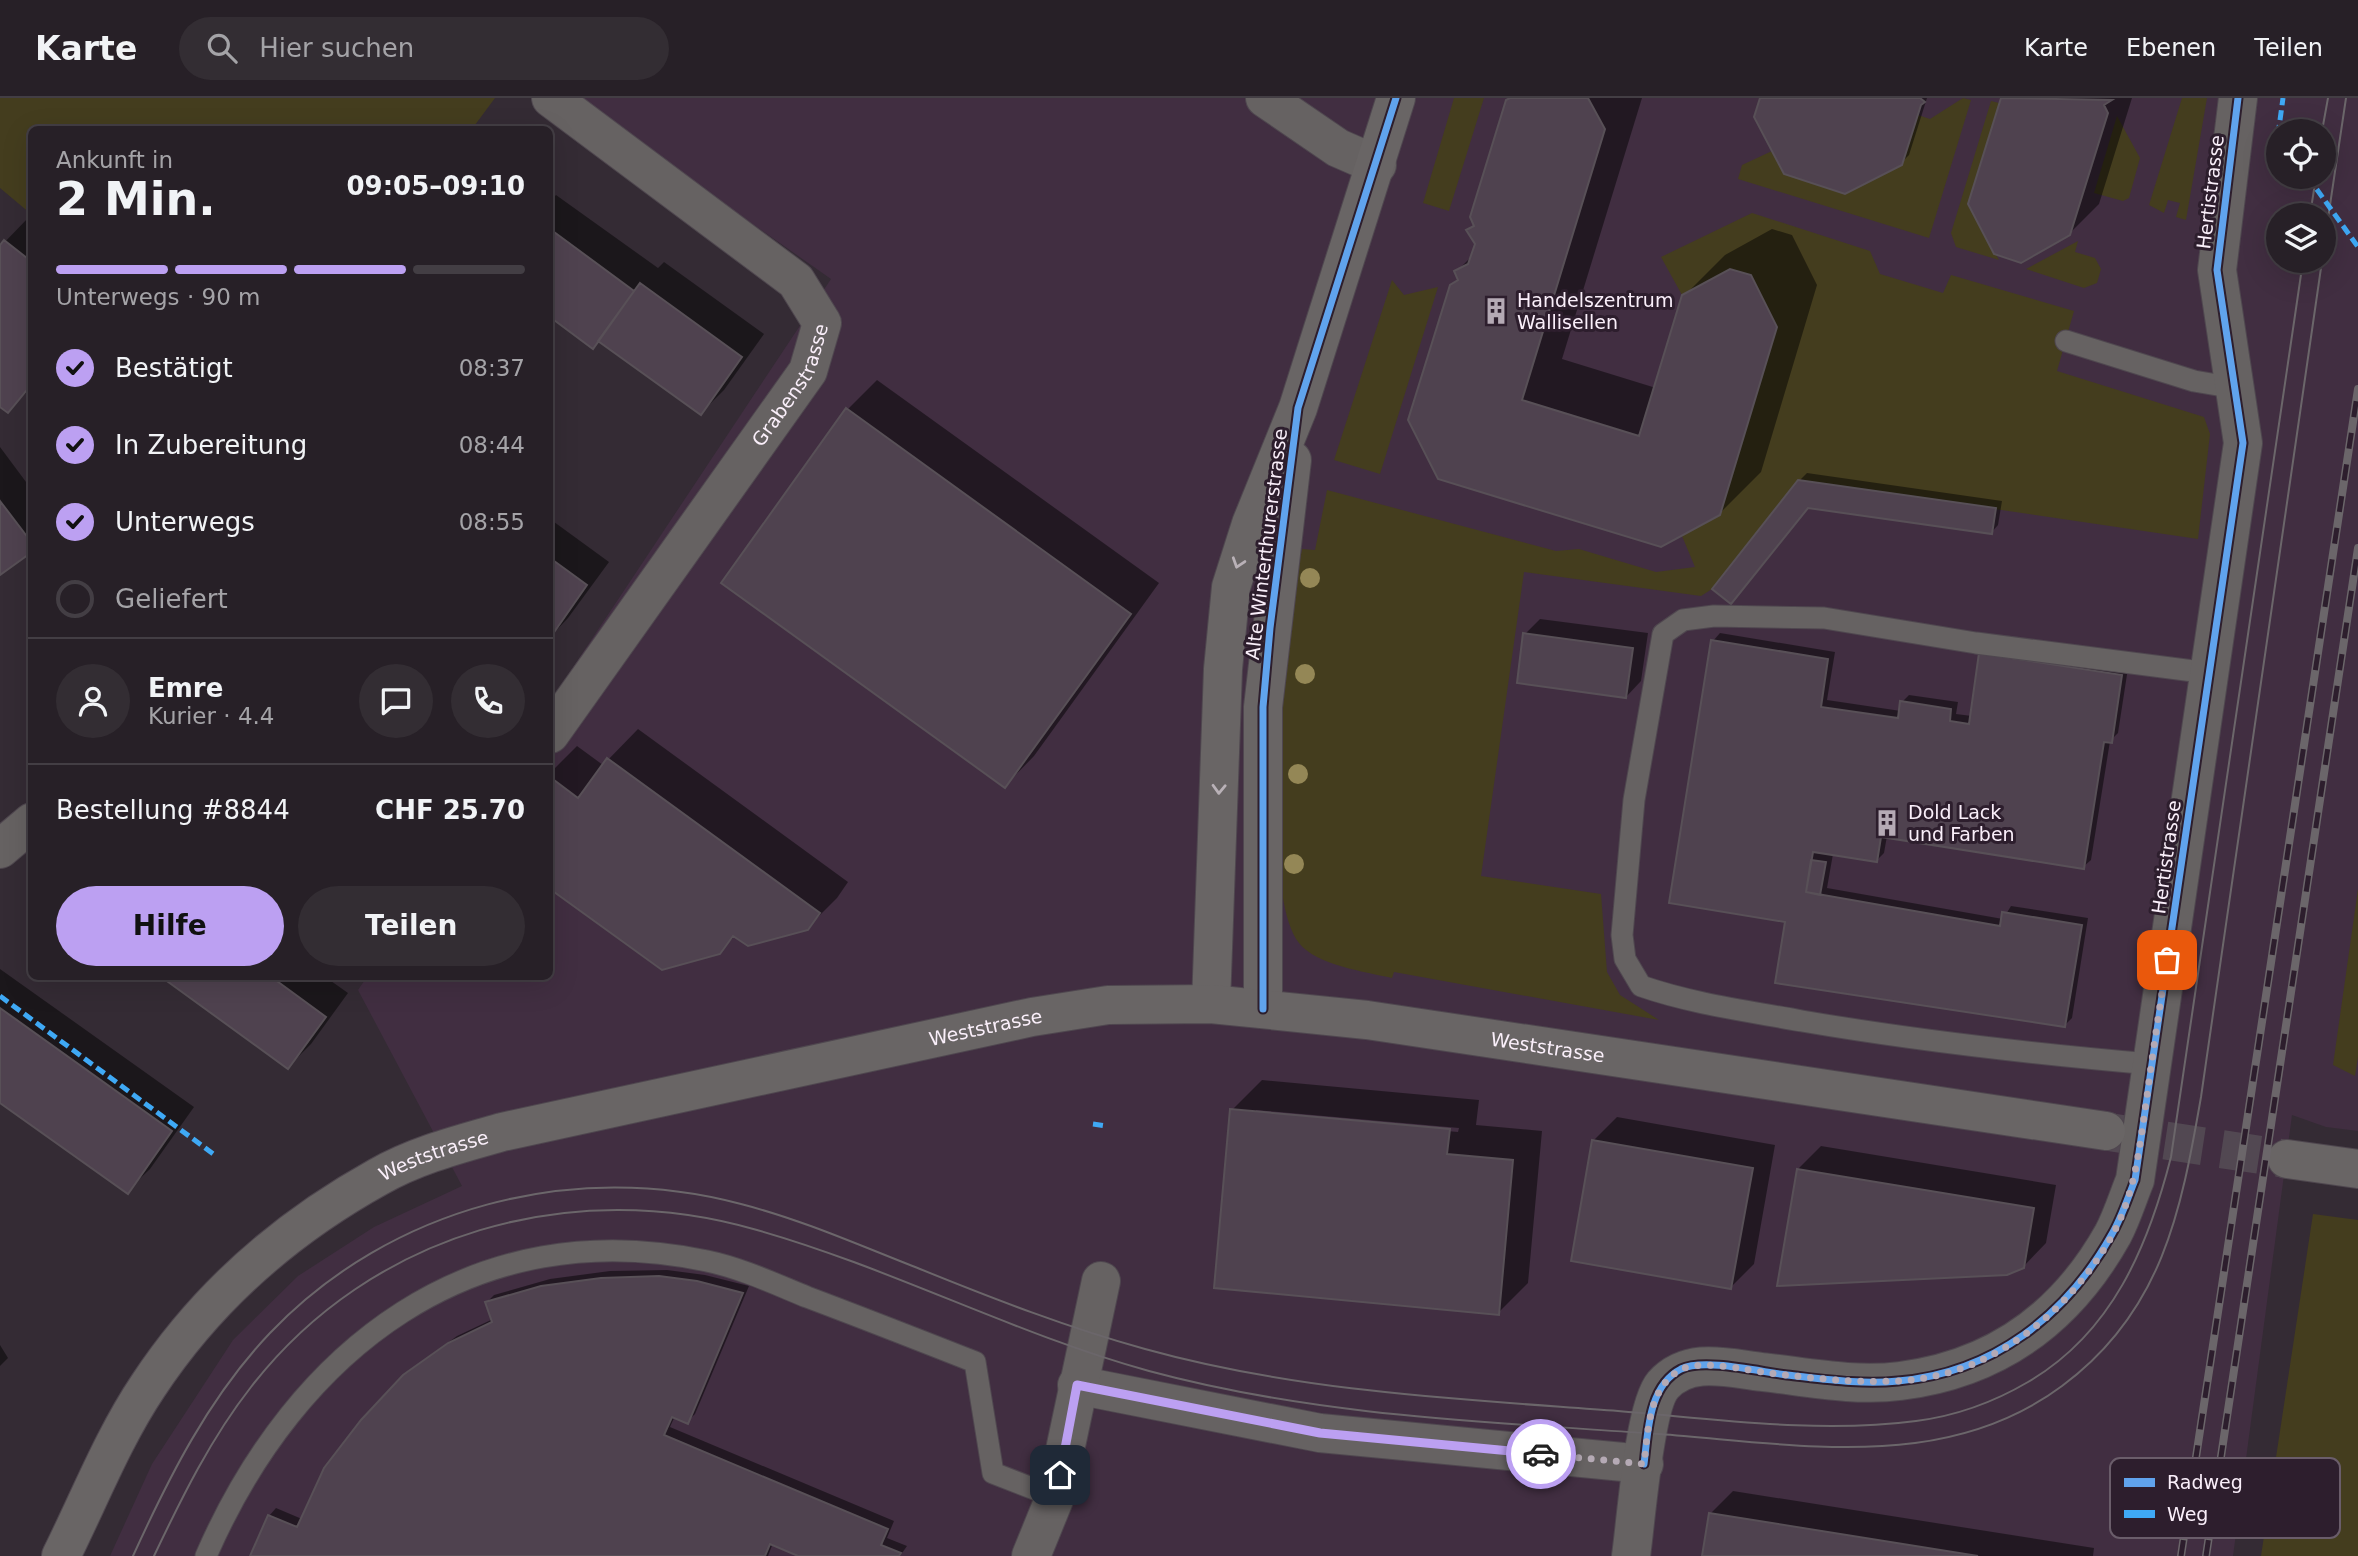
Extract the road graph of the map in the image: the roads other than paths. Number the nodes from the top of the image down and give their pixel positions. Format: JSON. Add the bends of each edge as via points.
{"nodes":[{"id":1,"x":551,"y":98,"type":"edge"},
{"id":2,"x":1265,"y":98,"type":"edge"},
{"id":3,"x":1396,"y":98,"type":"edge"},
{"id":4,"x":2238,"y":98,"type":"edge"},
{"id":5,"x":1377,"y":165,"type":"junction"},
{"id":6,"x":2066,"y":341,"type":"dead end"},
{"id":7,"x":2235,"y":387,"type":"junction"},
{"id":8,"x":1298,"y":408,"type":"junction"},
{"id":9,"x":2209,"y":673,"type":"junction"},
{"id":10,"x":553,"y":730,"type":"edge"},
{"id":11,"x":28,"y":824,"type":"edge"},
{"id":12,"x":0,"y":849,"type":"edge"},
{"id":13,"x":1211,"y":1004,"type":"junction"},
{"id":14,"x":1263,"y":1009,"type":"junction"},
{"id":15,"x":2151,"y":1065,"type":"junction"},
{"id":16,"x":2106,"y":1132,"type":"tunnel mouth"},
{"id":17,"x":2287,"y":1158,"type":"tunnel mouth"},
{"id":18,"x":2358,"y":1169,"type":"edge"},
{"id":19,"x":1101,"y":1281,"type":"dead end"},
{"id":20,"x":1077,"y":1385,"type":"junction"},
{"id":21,"x":1644,"y":1464,"type":"junction"},
{"id":22,"x":1055,"y":1497,"type":"junction"},
{"id":23,"x":61,"y":1556,"type":"edge"},
{"id":24,"x":206,"y":1556,"type":"edge"},
{"id":25,"x":1031,"y":1556,"type":"edge"},
{"id":26,"x":1631,"y":1556,"type":"edge"}],
"edges":[{"from":1,"to":10,"type":"street","name":"Grabenstrasse","via":[[796,281],[822,323],[808,371]]},
{"from":2,"to":5,"type":"street","via":[[1338,148]]},
{"from":3,"to":5,"type":"main road","name":"Alte Winterthurerstrasse"},
{"from":4,"to":7,"type":"street","name":"Hertistrasse","via":[[2217,270]]},
{"from":5,"to":8,"type":"main road","name":"Alte Winterthurerstrasse"},
{"from":6,"to":7,"type":"lane","via":[[2194,381]]},
{"from":7,"to":9,"type":"street","name":"Hertistrasse","via":[[2243,443]]},
{"from":8,"to":13,"type":"main road","name":"Alte Winterthurerstrasse","one_way":true,"via":[[1231,587],[1223,669]]},
{"from":8,"to":14,"type":"main road","name":"Alte Winterthurerstrasse","via":[[1262,707]]},
{"from":9,"to":15,"type":"street","name":"Hertistrasse"},
{"from":9,"to":15,"type":"lane","via":[[1824,618],[1714,616],[1683,620],[1663,634],[1646,717],[1622,935],[1625,959],[1641,986],[1682,1000],[1845,1028],[2039,1055]]},
{"from":11,"to":12,"type":"street"},
{"from":13,"to":14,"type":"main road","name":"Weststrasse"},
{"from":13,"to":23,"type":"main road","name":"Weststrasse","via":[[1108,1005],[967,1029],[502,1132],[378,1176],[245,1270],[192,1326],[147,1388]]},
{"from":14,"to":16,"type":"main road","name":"Weststrasse","via":[[1367,1020]]},
{"from":15,"to":21,"type":"street","name":"Hertistrasse","via":[[2135,1180],[2113,1233],[2083,1279],[2041,1324],[2006,1349],[1961,1370],[1898,1381],[1829,1380],[1710,1366],[1682,1369],[1661,1387],[1651,1414]]},
{"from":17,"to":18,"type":"main road"},
{"from":19,"to":20,"type":"street"},
{"from":20,"to":21,"type":"street","via":[[1320,1433]]},
{"from":20,"to":22,"type":"street"},
{"from":21,"to":26,"type":"street","name":"Hertistrasse"},
{"from":22,"to":24,"type":"lane","via":[[993,1473],[975,1362],[708,1261],[626,1252],[552,1253],[496,1268],[416,1301],[355,1346],[304,1395],[265,1446],[228,1507]]},
{"from":22,"to":25,"type":"street"}]}
